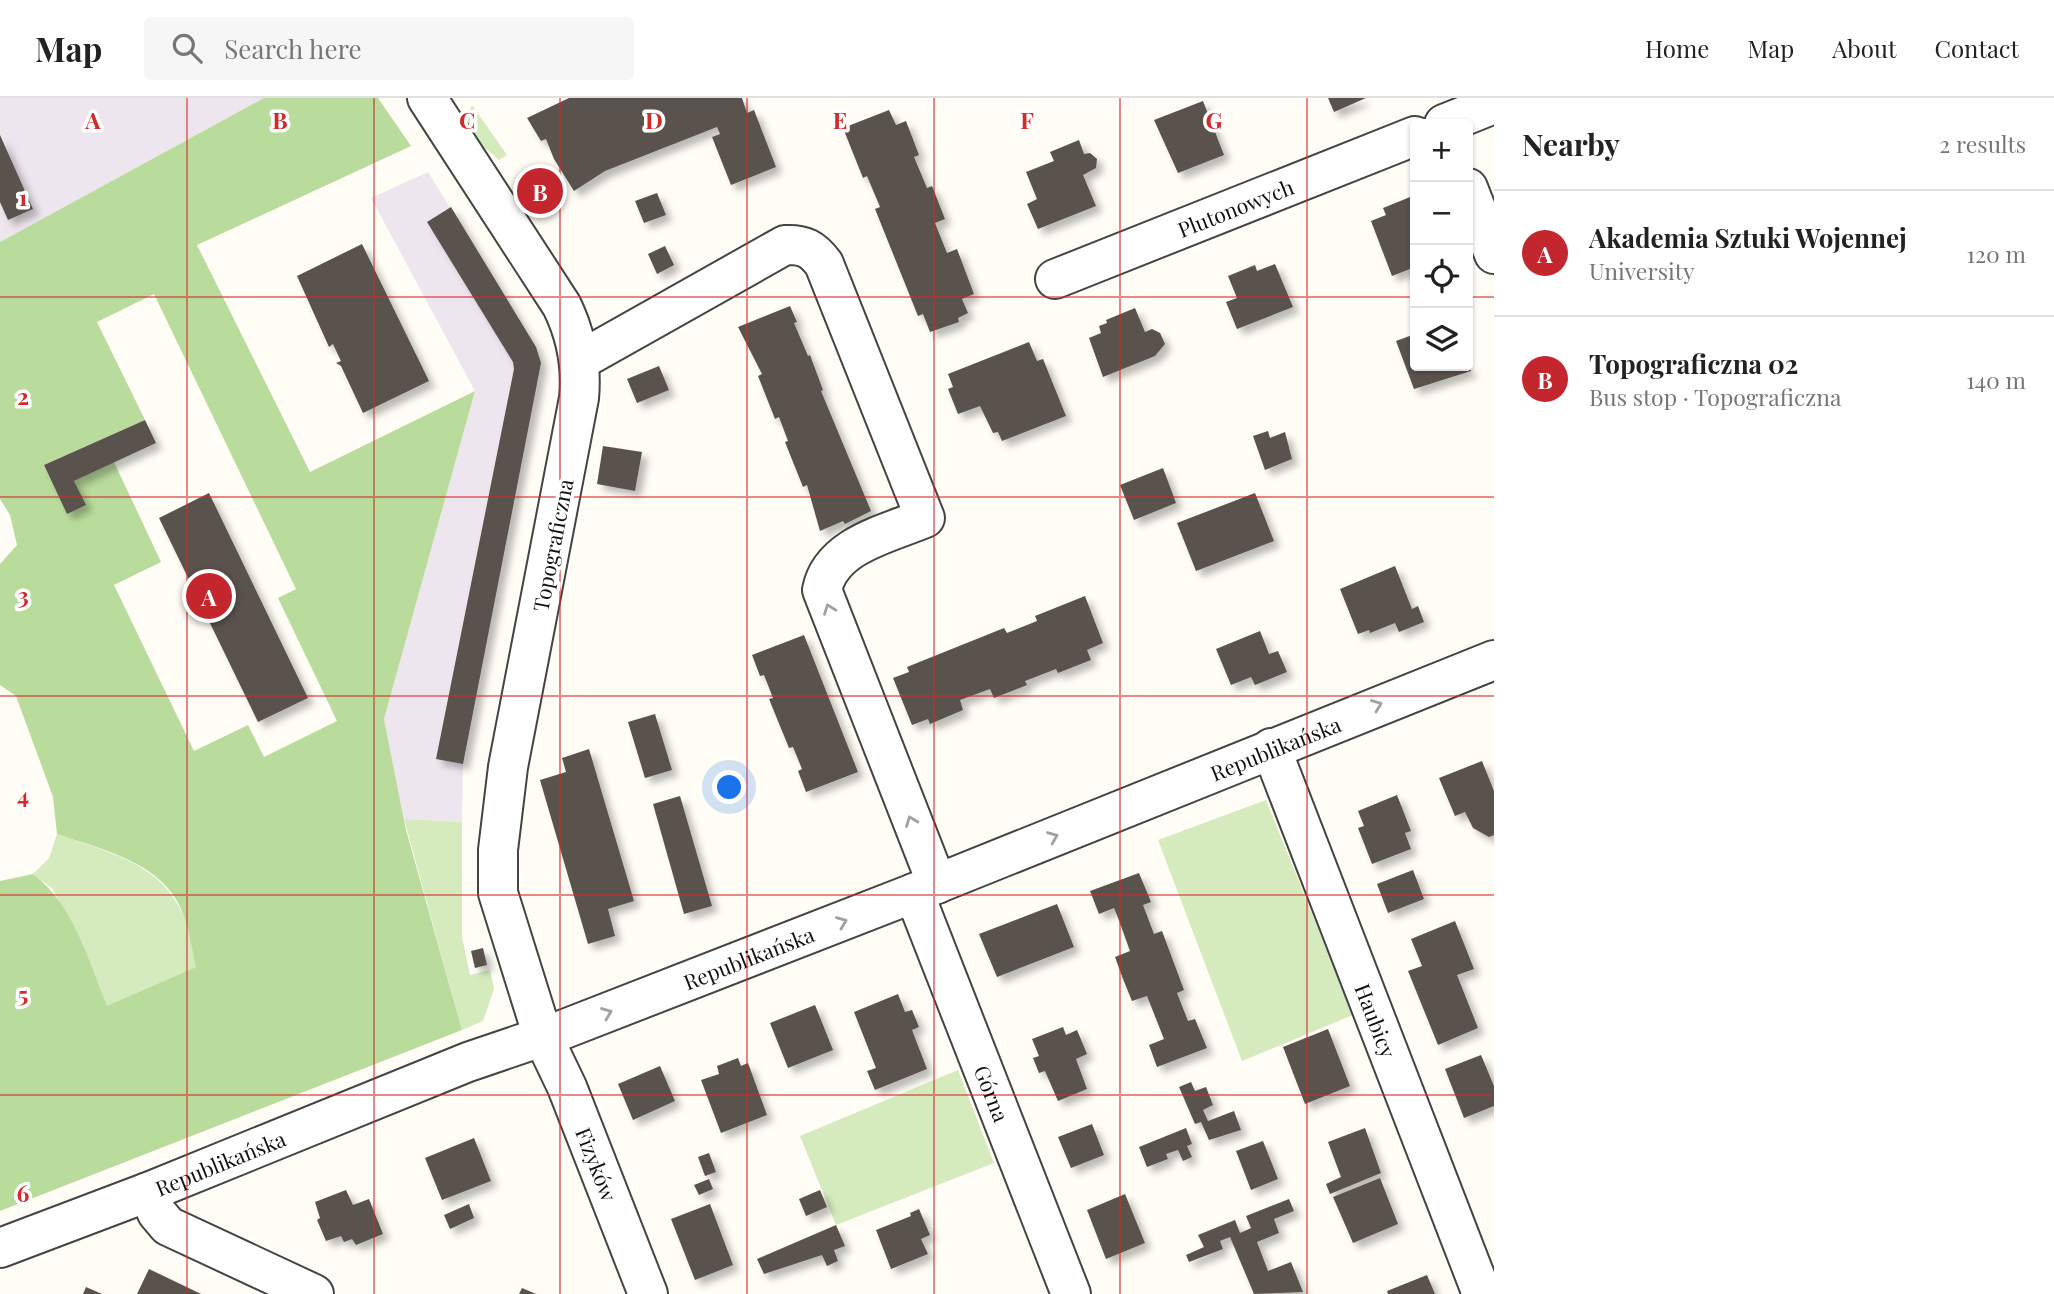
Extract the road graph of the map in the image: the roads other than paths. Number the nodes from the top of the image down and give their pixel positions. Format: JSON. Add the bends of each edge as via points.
{"nodes":[{"id":1,"x":1432,"y":98,"type":"edge"},
{"id":2,"x":438,"y":101,"type":"edge"},
{"id":3,"x":1494,"y":104,"type":"edge"},
{"id":4,"x":1441,"y":119,"type":"edge"},
{"id":5,"x":1456,"y":119,"type":"edge"},
{"id":6,"x":1410,"y":138,"type":"edge"},
{"id":7,"x":1473,"y":201,"type":"edge"},
{"id":8,"x":1494,"y":254,"type":"edge"},
{"id":9,"x":1055,"y":279,"type":"dead end"},
{"id":10,"x":579,"y":361,"type":"junction"},
{"id":11,"x":1494,"y":660,"type":"edge"},
{"id":12,"x":1271,"y":748,"type":"junction"},
{"id":13,"x":926,"y":889,"type":"junction"},
{"id":14,"x":543,"y":1037,"type":"junction"},
{"id":15,"x":148,"y":1192,"type":"junction"},
{"id":16,"x":0,"y":1248,"type":"edge"},
{"id":17,"x":314,"y":1294,"type":"edge"},
{"id":18,"x":648,"y":1294,"type":"edge"},
{"id":19,"x":1071,"y":1294,"type":"edge"},
{"id":20,"x":1482,"y":1294,"type":"edge"}],
"edges":[{"from":1,"to":4,"type":"street"},
{"from":2,"to":10,"type":"street","name":"Topograficzna","via":[[562,306]]},
{"from":3,"to":5,"type":"street"},
{"from":6,"to":9,"type":"street","name":"Plutonowych"},
{"from":7,"to":8,"type":"street"},
{"from":13,"to":10,"type":"street","name":"Górna","one_way":true,"via":[[822,590],[825,576],[840,555],[925,518],[824,264],[814,251],[800,244],[785,245]]},
{"from":10,"to":14,"type":"street","name":"Topograficzna","via":[[581,382],[573,435],[508,766],[498,850],[501,907]]},
{"from":12,"to":11,"type":"street","name":"Republikańska","one_way":true},
{"from":13,"to":12,"type":"street","name":"Republikańska","one_way":true},
{"from":12,"to":20,"type":"street","name":"Haubicy"},
{"from":14,"to":13,"type":"street","name":"Republikańska","one_way":true},
{"from":13,"to":19,"type":"street","name":"Górna"},
{"from":14,"to":15,"type":"street","name":"Republikańska","via":[[468,1062]]},
{"from":14,"to":18,"type":"street","name":"Fizyków"},
{"from":15,"to":16,"type":"street","name":"Republikańska"},
{"from":15,"to":17,"type":"street","via":[[169,1226]]}]}
